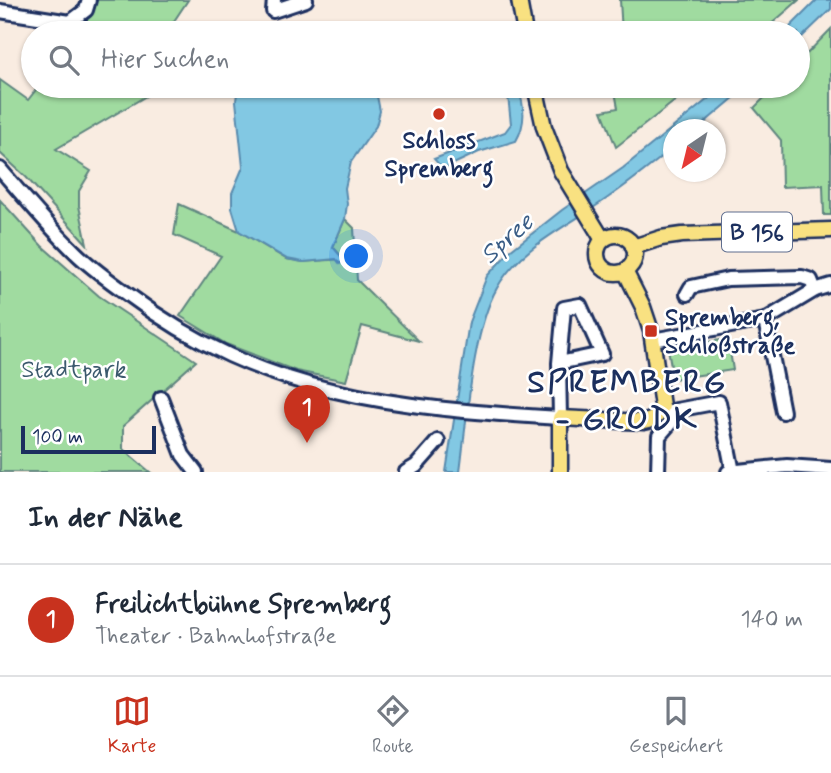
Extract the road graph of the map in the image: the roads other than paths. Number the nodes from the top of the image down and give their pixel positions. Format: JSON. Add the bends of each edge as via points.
{"nodes":[{"id":1,"x":89,"y":0,"type":"edge"},
{"id":2,"x":306,"y":0,"type":"edge"},
{"id":3,"x":519,"y":0,"type":"edge"},
{"id":4,"x":274,"y":6,"type":"edge"},
{"id":5,"x":0,"y":11,"type":"edge"},
{"id":6,"x":64,"y":21,"type":"edge"},
{"id":7,"x":71,"y":21,"type":"edge"},
{"id":8,"x":523,"y":21,"type":"edge"},
{"id":9,"x":538,"y":98,"type":"edge"},
{"id":10,"x":0,"y":169,"type":"edge"},
{"id":11,"x":831,"y":230,"type":"edge"},
{"id":12,"x":603,"y":240,"type":"junction"},
{"id":13,"x":633,"y":247,"type":"junction"},
{"id":14,"x":625,"y":271,"type":"junction"},
{"id":15,"x":831,"y":285,"type":"edge"},
{"id":16,"x":815,"y":290,"type":"junction"},
{"id":17,"x":687,"y":294,"type":"dead end"},
{"id":18,"x":765,"y":320,"type":"junction"},
{"id":19,"x":652,"y":340,"type":"junction"},
{"id":20,"x":559,"y":363,"type":"junction"},
{"id":21,"x":162,"y":398,"type":"dead end"},
{"id":22,"x":783,"y":412,"type":"dead end"},
{"id":23,"x":560,"y":418,"type":"junction"},
{"id":24,"x":438,"y":441,"type":"dead end"},
{"id":25,"x":802,"y":469,"type":"edge"},
{"id":26,"x":831,"y":469,"type":"edge"},
{"id":27,"x":734,"y":471,"type":"edge"},
{"id":28,"x":196,"y":472,"type":"edge"},
{"id":29,"x":406,"y":472,"type":"edge"},
{"id":30,"x":560,"y":472,"type":"edge"},
{"id":31,"x":658,"y":472,"type":"edge"}],
"edges":[{"from":1,"to":7,"type":"street","via":[[86,10]]},
{"from":2,"to":4,"type":"street"},
{"from":3,"to":8,"type":"main road"},
{"from":5,"to":6,"type":"street"},
{"from":9,"to":12,"type":"main road","via":[[561,171]]},
{"from":10,"to":23,"type":"street","via":[[76,253],[153,313],[196,340],[257,368],[353,396]]},
{"from":11,"to":13,"type":"main road","number":"B 156","via":[[682,235]]},
{"from":12,"to":13,"type":"main road","number":"B 156","via":[[620,236]]},
{"from":12,"to":14,"type":"main road","via":[[597,257],[602,268],[613,273]]},
{"from":13,"to":14,"type":"main road","via":[[634,258]]},
{"from":14,"to":19,"type":"main road","via":[[643,307]]},
{"from":15,"to":16,"type":"street"},
{"from":16,"to":17,"type":"street","via":[[811,280],[802,277],[728,279],[691,287]]},
{"from":16,"to":18,"type":"street"},
{"from":18,"to":19,"type":"street"},
{"from":18,"to":22,"type":"street"},
{"from":19,"to":23,"type":"main road","via":[[659,412],[644,422]]},
{"from":20,"to":20,"type":"street","via":[[602,354],[580,305],[564,308]]},
{"from":20,"to":23,"type":"street"},
{"from":21,"to":28,"type":"street","via":[[183,455]]},
{"from":23,"to":30,"type":"main road"},
{"from":24,"to":29,"type":"street"},
{"from":25,"to":26,"type":"street"},
{"from":25,"to":27,"type":"street"},
{"from":27,"to":31,"type":"street","via":[[719,402],[671,411],[671,422],[659,436]]}]}
